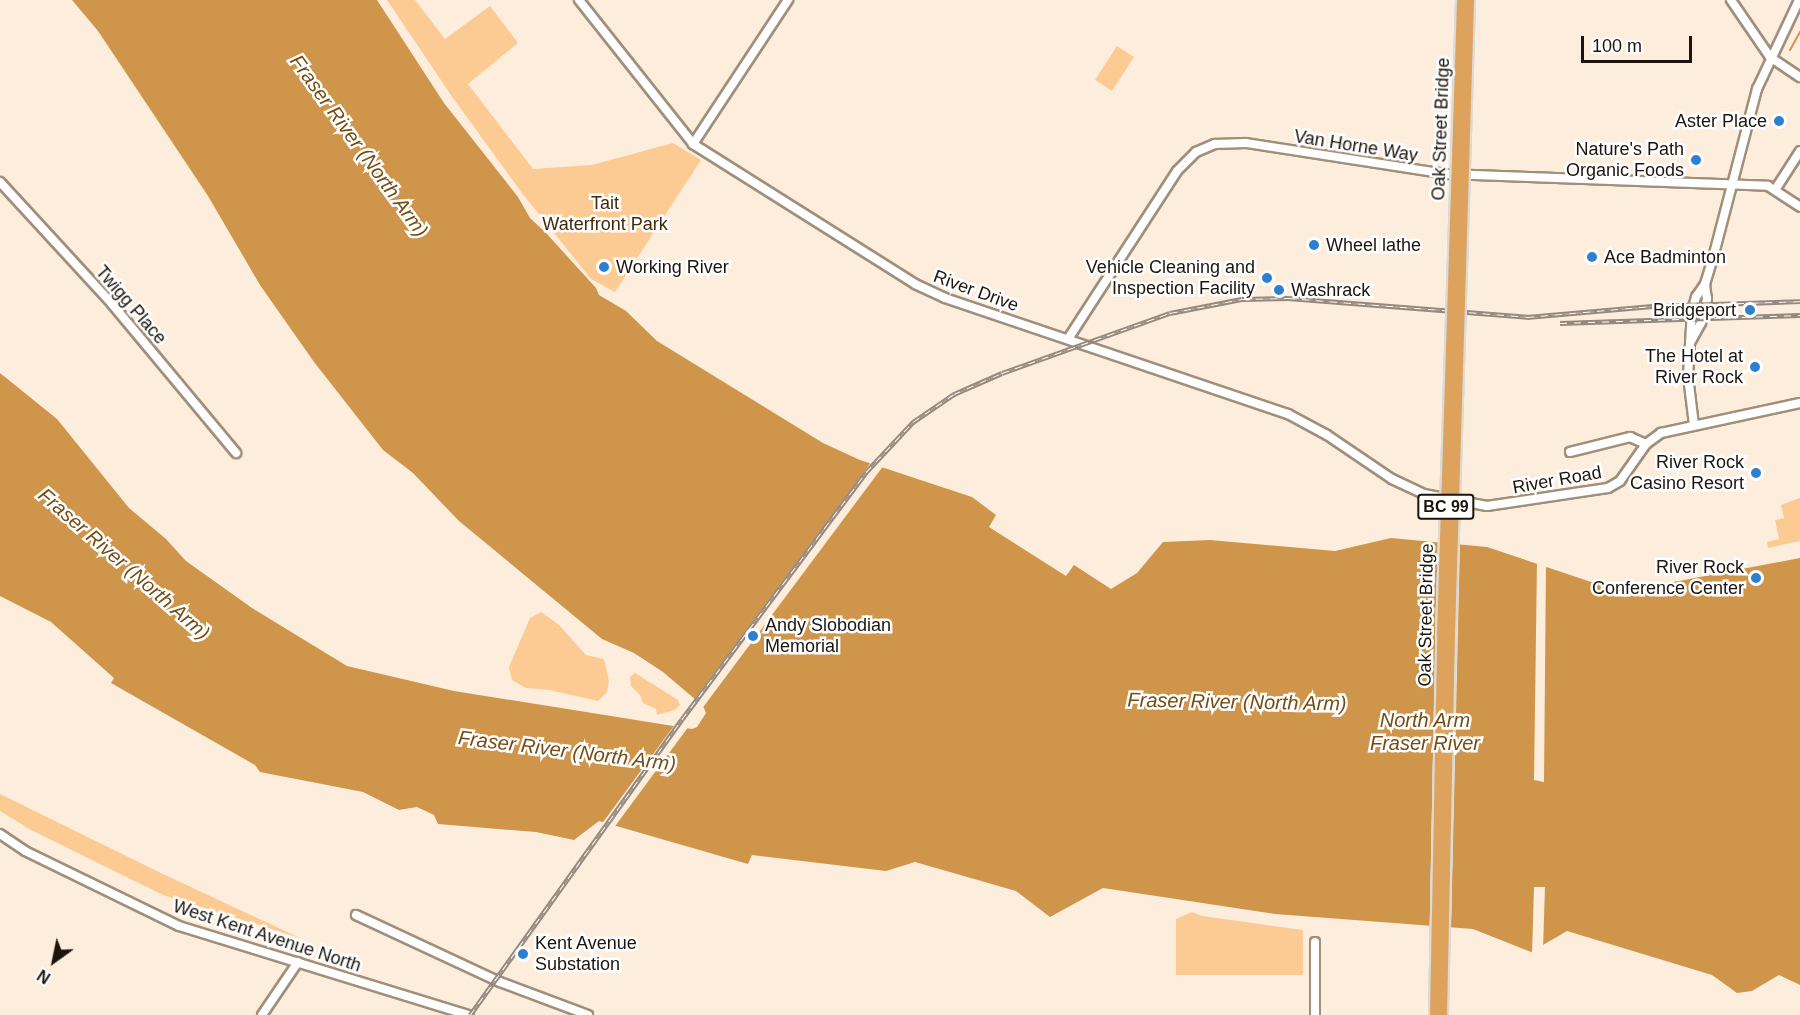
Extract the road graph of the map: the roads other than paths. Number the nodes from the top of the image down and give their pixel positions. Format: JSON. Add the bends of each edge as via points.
{"nodes":[{"id":1,"x":579,"y":0,"type":"edge"},
{"id":2,"x":788,"y":0,"type":"edge"},
{"id":3,"x":1462,"y":0,"type":"edge"},
{"id":4,"x":1469,"y":0,"type":"edge"},
{"id":5,"x":1731,"y":0,"type":"edge"},
{"id":6,"x":1799,"y":0,"type":"edge"},
{"id":7,"x":1800,"y":7,"type":"edge"},
{"id":8,"x":1791,"y":18,"type":"junction"},
{"id":9,"x":1770,"y":57,"type":"junction"},
{"id":10,"x":1800,"y":78,"type":"edge"},
{"id":11,"x":693,"y":144,"type":"junction"},
{"id":12,"x":1800,"y":151,"type":"edge"},
{"id":13,"x":0,"y":182,"type":"edge"},
{"id":14,"x":1731,"y":184,"type":"junction"},
{"id":15,"x":1775,"y":190,"type":"junction"},
{"id":16,"x":1800,"y":207,"type":"edge"},
{"id":17,"x":1068,"y":339,"type":"junction"},
{"id":18,"x":1800,"y":403,"type":"edge"},
{"id":19,"x":1694,"y":425,"type":"junction"},
{"id":20,"x":1646,"y":444,"type":"junction"},
{"id":21,"x":1570,"y":452,"type":"dead end"},
{"id":22,"x":236,"y":453,"type":"dead end"},
{"id":23,"x":1436,"y":497,"type":"joint"},
{"id":24,"x":0,"y":834,"type":"edge"},
{"id":25,"x":356,"y":915,"type":"dead end"},
{"id":26,"x":1315,"y":942,"type":"dead end"},
{"id":27,"x":298,"y":962,"type":"junction"},
{"id":28,"x":262,"y":1015,"type":"edge"},
{"id":29,"x":467,"y":1015,"type":"edge"},
{"id":30,"x":588,"y":1015,"type":"edge"},
{"id":31,"x":1315,"y":1015,"type":"edge"},
{"id":32,"x":1434,"y":1015,"type":"edge"},
{"id":33,"x":1442,"y":1015,"type":"edge"}],
"edges":[{"from":1,"to":11,"type":"street","name":"River Drive"},
{"from":2,"to":11,"type":"street"},
{"from":3,"to":32,"type":"highway","name":"Oak Street Bridge","number":"BC 99","bridge":true},
{"from":4,"to":33,"type":"highway","name":"Oak Street Bridge","number":"BC 99","bridge":true},
{"from":5,"to":9,"type":"street"},
{"from":6,"to":8,"type":"street"},
{"from":7,"to":8,"type":"street"},
{"from":8,"to":9,"type":"street"},
{"from":9,"to":10,"type":"street"},
{"from":9,"to":14,"type":"street","via":[[1757,89]]},
{"from":11,"to":17,"type":"street","name":"River Drive","via":[[922,288]]},
{"from":12,"to":15,"type":"street"},
{"from":13,"to":22,"type":"street","name":"Twigg Place","via":[[125,320]]},
{"from":14,"to":15,"type":"street","name":"Van Horne Way","via":[[1768,186]]},
{"from":14,"to":17,"type":"street","name":"Van Horne Way","via":[[1447,174],[1246,143],[1215,144],[1196,152],[1176,171]]},
{"from":14,"to":19,"type":"street","via":[[1705,284],[1692,311],[1688,376]]},
{"from":15,"to":16,"type":"street"},
{"from":17,"to":23,"type":"street","name":"River Drive","via":[[1288,414],[1392,479]]},
{"from":18,"to":19,"type":"street","name":"River Road"},
{"from":19,"to":20,"type":"street","name":"River Road","via":[[1661,433]]},
{"from":20,"to":21,"type":"street","via":[[1630,437]]},
{"from":20,"to":23,"type":"street","name":"River Road","via":[[1620,481],[1608,488],[1497,506]]},
{"from":24,"to":27,"type":"street","name":"West Kent Avenue North","via":[[26,851],[179,926]]},
{"from":25,"to":30,"type":"street","via":[[500,982]]},
{"from":26,"to":31,"type":"street"},
{"from":27,"to":28,"type":"street"},
{"from":27,"to":29,"type":"street","name":"West Kent Avenue North"}]}
